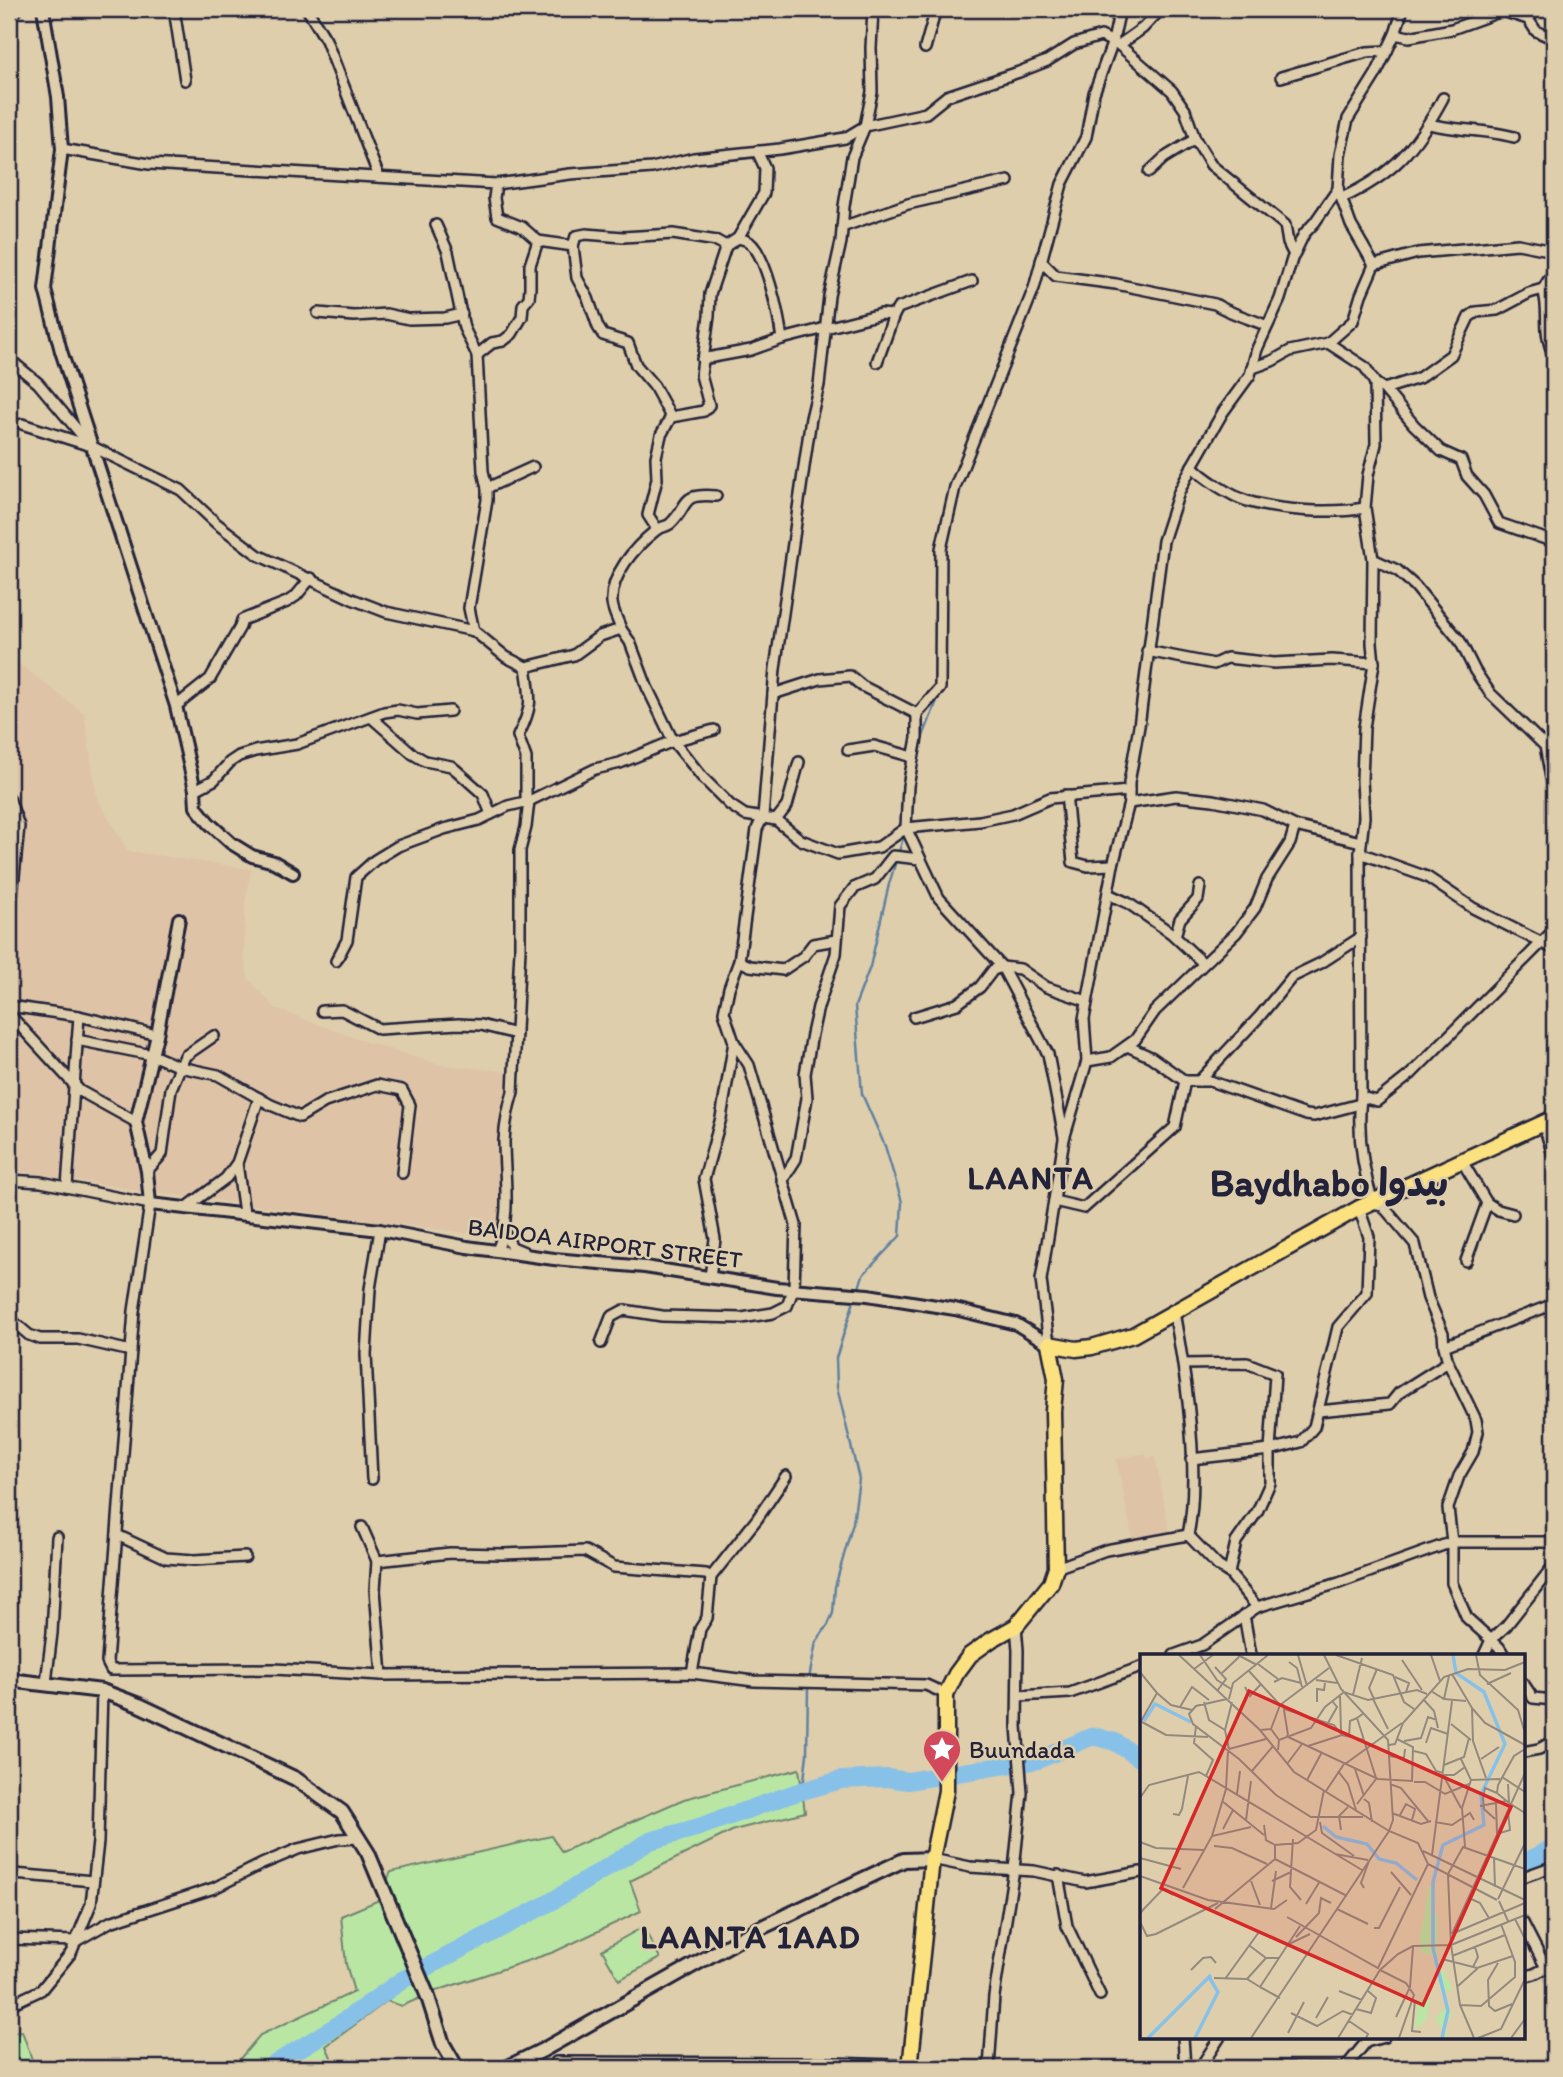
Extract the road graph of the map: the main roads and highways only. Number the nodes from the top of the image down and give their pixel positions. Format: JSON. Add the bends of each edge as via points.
{"nodes":[{"id":1,"x":1548,"y":1121,"type":"edge"},
{"id":2,"x":9,"y":1680,"type":"edge"},
{"id":3,"x":932,"y":1859,"type":"junction"},
{"id":4,"x":910,"y":2066,"type":"edge"},
{"id":5,"x":457,"y":2068,"type":"edge"},
{"id":6,"x":506,"y":2068,"type":"edge"}],
"edges":[{"from":1,"to":3,"type":"main road","via":[[1366,1205],[1133,1335],[1076,1349],[1049,1344],[1056,1378],[1056,1568],[1051,1583],[1016,1626],[971,1655],[946,1694],[946,1791]]},
{"from":2,"to":5,"type":"main road","via":[[102,1691],[138,1705],[262,1761],[342,1812],[360,1838],[408,1947],[443,2044]]},
{"from":3,"to":4,"type":"main road"},
{"from":3,"to":6,"type":"main road","via":[[904,1860],[754,1931]]}]}
